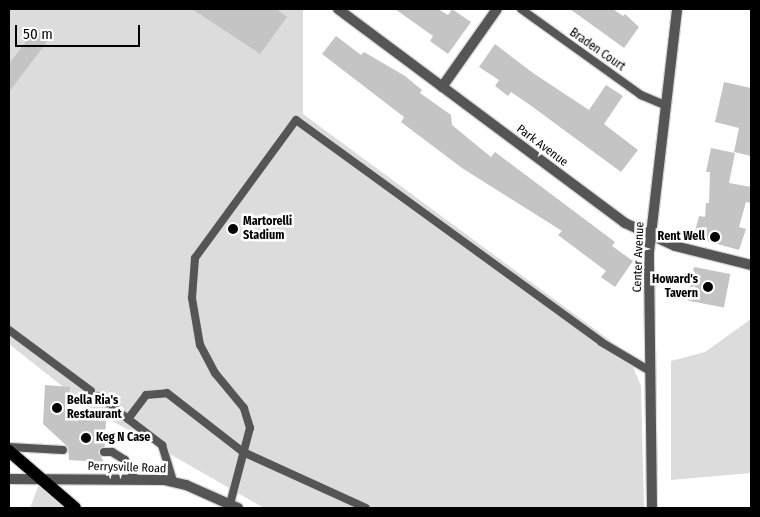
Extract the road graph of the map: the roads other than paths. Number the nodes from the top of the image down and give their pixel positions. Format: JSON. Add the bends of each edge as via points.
{"nodes":[{"id":1,"x":338,"y":9,"type":"edge"},
{"id":2,"x":497,"y":9,"type":"edge"},
{"id":3,"x":521,"y":9,"type":"edge"},
{"id":4,"x":677,"y":9,"type":"edge"},
{"id":5,"x":442,"y":87,"type":"junction"},
{"id":6,"x":664,"y":105,"type":"junction"},
{"id":7,"x":650,"y":236,"type":"junction"},
{"id":8,"x":751,"y":265,"type":"edge"},
{"id":9,"x":9,"y":330,"type":"edge"},
{"id":10,"x":650,"y":372,"type":"junction"},
{"id":11,"x":128,"y":419,"type":"junction"},
{"id":12,"x":9,"y":447,"type":"edge"},
{"id":13,"x":63,"y":450,"type":"dead end"},
{"id":14,"x":9,"y":452,"type":"edge"},
{"id":15,"x":104,"y":452,"type":"dead end"},
{"id":16,"x":244,"y":452,"type":"junction"},
{"id":17,"x":9,"y":479,"type":"edge"},
{"id":18,"x":41,"y":479,"type":"junction"},
{"id":19,"x":135,"y":479,"type":"junction"},
{"id":20,"x":173,"y":482,"type":"junction"},
{"id":21,"x":234,"y":506,"type":"edge"},
{"id":22,"x":75,"y":508,"type":"edge"},
{"id":23,"x":366,"y":508,"type":"edge"},
{"id":24,"x":652,"y":508,"type":"edge"}],
"edges":[{"from":1,"to":5,"type":"street","name":"Park Avenue"},
{"from":2,"to":5,"type":"street"},
{"from":3,"to":6,"type":"lane","name":"Braden Court","via":[[641,95]]},
{"from":4,"to":6,"type":"street","name":"Center Avenue"},
{"from":5,"to":7,"type":"street","name":"Park Avenue","via":[[625,223]]},
{"from":6,"to":7,"type":"street","name":"Center Avenue"},
{"from":7,"to":8,"type":"street","name":"Park Avenue","via":[[675,246]]},
{"from":7,"to":10,"type":"street","name":"Center Avenue"},
{"from":9,"to":11,"type":"lane"},
{"from":10,"to":16,"type":"lane","via":[[601,342],[296,120],[195,258],[192,298],[196,329],[215,373],[244,408],[250,428]]},
{"from":10,"to":24,"type":"street","name":"Center Avenue"},
{"from":11,"to":16,"type":"lane","via":[[146,395],[167,394]]},
{"from":11,"to":20,"type":"lane","via":[[162,446]]},
{"from":12,"to":13,"type":"lane"},
{"from":14,"to":18,"type":"main road"},
{"from":15,"to":19,"type":"lane","via":[[112,452],[125,460]]},
{"from":16,"to":21,"type":"lane"},
{"from":16,"to":23,"type":"lane"},
{"from":17,"to":18,"type":"street","name":"Perrysville Road"},
{"from":18,"to":19,"type":"street","name":"Perrysville Road"},
{"from":18,"to":22,"type":"main road"},
{"from":19,"to":20,"type":"street","name":"Perrysville Road"},
{"from":20,"to":21,"type":"street","name":"Perrysville Road"}]}
